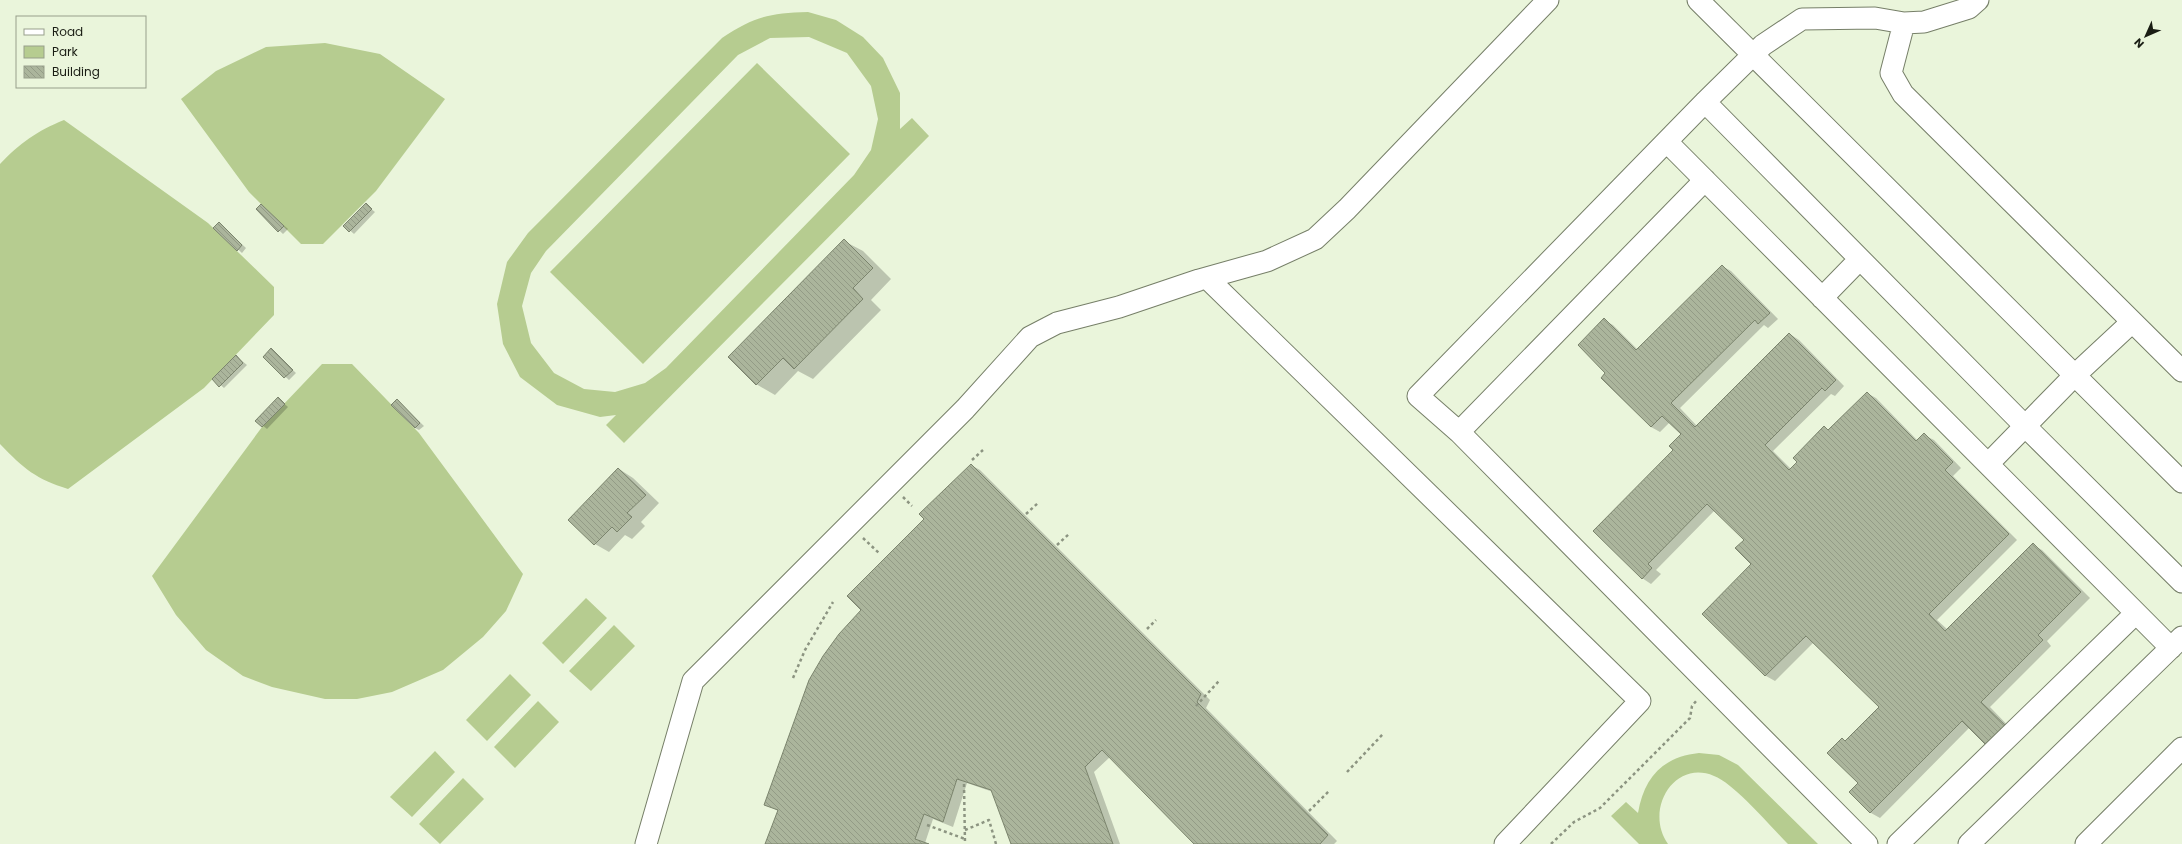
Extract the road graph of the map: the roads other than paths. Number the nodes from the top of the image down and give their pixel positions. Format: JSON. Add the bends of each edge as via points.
{"nodes":[{"id":1,"x":1548,"y":0,"type":"edge"},
{"id":2,"x":1698,"y":0,"type":"edge"},
{"id":3,"x":1978,"y":0,"type":"edge"},
{"id":4,"x":1904,"y":23,"type":"junction"},
{"id":5,"x":1752,"y":54,"type":"junction"},
{"id":6,"x":1705,"y":102,"type":"junction"},
{"id":7,"x":1667,"y":142,"type":"junction"},
{"id":8,"x":1705,"y":180,"type":"junction"},
{"id":9,"x":1859,"y":260,"type":"junction"},
{"id":10,"x":1207,"y":278,"type":"junction"},
{"id":11,"x":1822,"y":298,"type":"junction"},
{"id":12,"x":2132,"y":322,"type":"junction"},
{"id":13,"x":2182,"y":372,"type":"edge"},
{"id":14,"x":2075,"y":375,"type":"junction"},
{"id":15,"x":2025,"y":426,"type":"junction"},
{"id":16,"x":1459,"y":432,"type":"junction"},
{"id":17,"x":1988,"y":464,"type":"junction"},
{"id":18,"x":2182,"y":482,"type":"edge"},
{"id":19,"x":2182,"y":582,"type":"edge"},
{"id":20,"x":2136,"y":613,"type":"junction"},
{"id":21,"x":2176,"y":642,"type":"edge"},
{"id":22,"x":2182,"y":748,"type":"edge"},
{"id":23,"x":646,"y":844,"type":"edge"},
{"id":24,"x":1505,"y":844,"type":"edge"},
{"id":25,"x":1867,"y":844,"type":"edge"},
{"id":26,"x":1898,"y":844,"type":"edge"},
{"id":27,"x":1969,"y":844,"type":"edge"},
{"id":28,"x":2086,"y":844,"type":"edge"}],
"edges":[{"from":1,"to":10,"type":"street","via":[[1315,239],[1266,261]]},
{"from":2,"to":5,"type":"street"},
{"from":3,"to":4,"type":"street","via":[[1969,8],[1924,22]]},
{"from":4,"to":5,"type":"street","via":[[1875,18],[1802,19]]},
{"from":4,"to":12,"type":"street","via":[[1892,73],[1903,94]]},
{"from":5,"to":6,"type":"street"},
{"from":5,"to":14,"type":"street"},
{"from":6,"to":7,"type":"street"},
{"from":6,"to":9,"type":"street"},
{"from":7,"to":8,"type":"street"},
{"from":7,"to":16,"type":"street","via":[[1418,396]]},
{"from":8,"to":11,"type":"street"},
{"from":8,"to":16,"type":"street"},
{"from":9,"to":11,"type":"street"},
{"from":9,"to":15,"type":"street"},
{"from":10,"to":23,"type":"street","via":[[1119,307],[1057,323],[1030,338],[965,408],[693,681]]},
{"from":10,"to":24,"type":"street","via":[[1640,701]]},
{"from":11,"to":17,"type":"street"},
{"from":12,"to":13,"type":"street"},
{"from":12,"to":14,"type":"street"},
{"from":14,"to":15,"type":"street"},
{"from":14,"to":18,"type":"street"},
{"from":15,"to":17,"type":"street"},
{"from":15,"to":19,"type":"street"},
{"from":16,"to":25,"type":"street"},
{"from":17,"to":20,"type":"street"},
{"from":20,"to":21,"type":"street"},
{"from":20,"to":26,"type":"street"},
{"from":21,"to":27,"type":"street"},
{"from":22,"to":28,"type":"street"}]}
